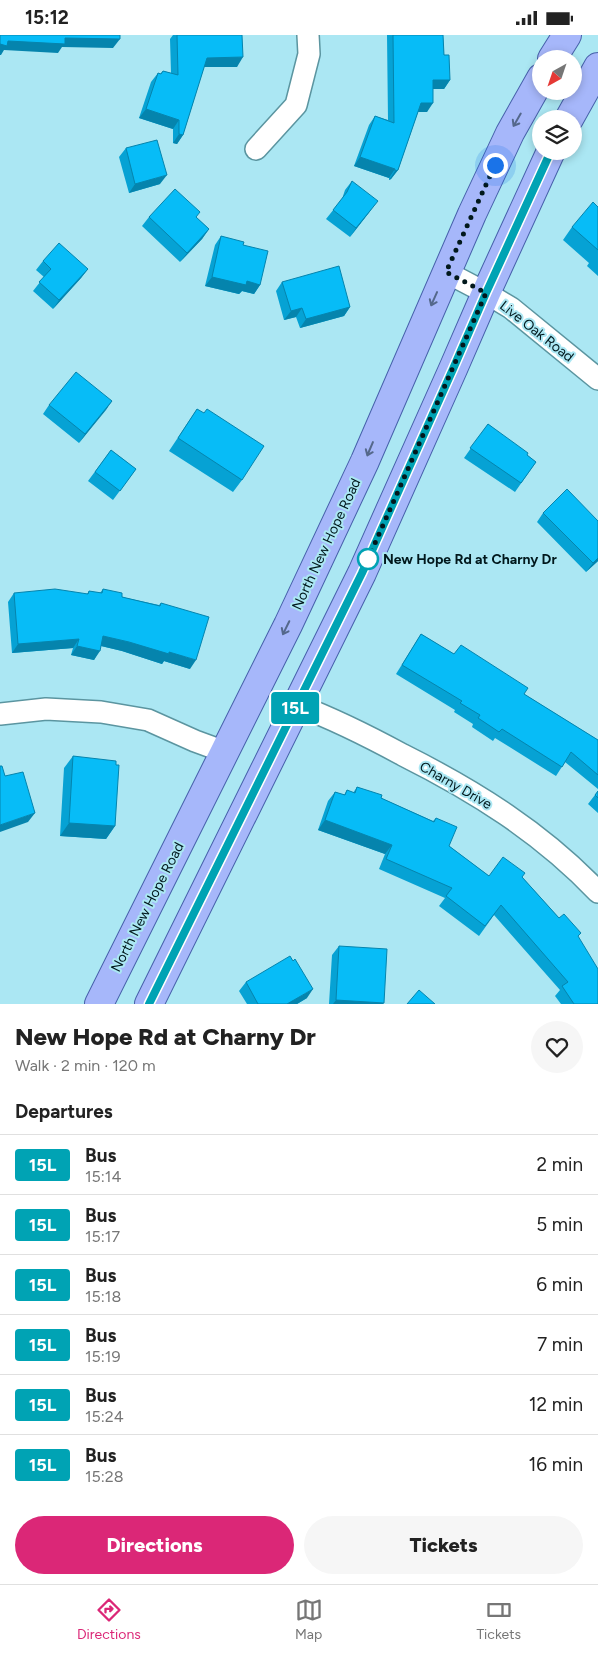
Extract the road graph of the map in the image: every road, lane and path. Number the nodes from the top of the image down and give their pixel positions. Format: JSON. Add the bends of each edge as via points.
{"nodes":[{"id":1,"x":308,"y":35,"type":"edge"},
{"id":2,"x":567,"y":35,"type":"edge"},
{"id":3,"x":558,"y":50,"type":"edge"},
{"id":4,"x":598,"y":67,"type":"edge"},
{"id":5,"x":532,"y":94,"type":"edge"},
{"id":6,"x":574,"y":110,"type":"edge"},
{"id":7,"x":256,"y":149,"type":"dead end"},
{"id":8,"x":547,"y":160,"type":"edge"},
{"id":9,"x":446,"y":272,"type":"junction"},
{"id":10,"x":486,"y":293,"type":"junction"},
{"id":11,"x":598,"y":379,"type":"edge"},
{"id":12,"x":297,"y":705,"type":"junction"},
{"id":13,"x":0,"y":714,"type":"edge"},
{"id":14,"x":225,"y":752,"type":"junction"},
{"id":15,"x":598,"y":892,"type":"edge"},
{"id":16,"x":99,"y":1004,"type":"edge"},
{"id":17,"x":149,"y":1004,"type":"edge"}],
"edges":[{"from":1,"to":7,"type":"street","via":[[309,54],[296,105]]},
{"from":2,"to":3,"type":"main road"},
{"from":4,"to":6,"type":"main road"},
{"from":5,"to":9,"type":"main road","name":"North New Hope Road","one_way":true,"via":[[510,133]]},
{"from":8,"to":10,"type":"main road"},
{"from":9,"to":10,"type":"street","name":"Live Oak Road"},
{"from":9,"to":14,"type":"main road","name":"North New Hope Road","one_way":true,"via":[[365,461]]},
{"from":10,"to":11,"type":"street","name":"Live Oak Road","via":[[511,308]]},
{"from":10,"to":12,"type":"main road","via":[[362,573]]},
{"from":12,"to":15,"type":"street","name":"Charny Drive","via":[[331,718],[451,779],[552,847]]},
{"from":12,"to":17,"type":"main road"},
{"from":13,"to":14,"type":"street","via":[[46,709],[120,715],[148,720]]},
{"from":14,"to":16,"type":"main road","name":"North New Hope Road"}]}
